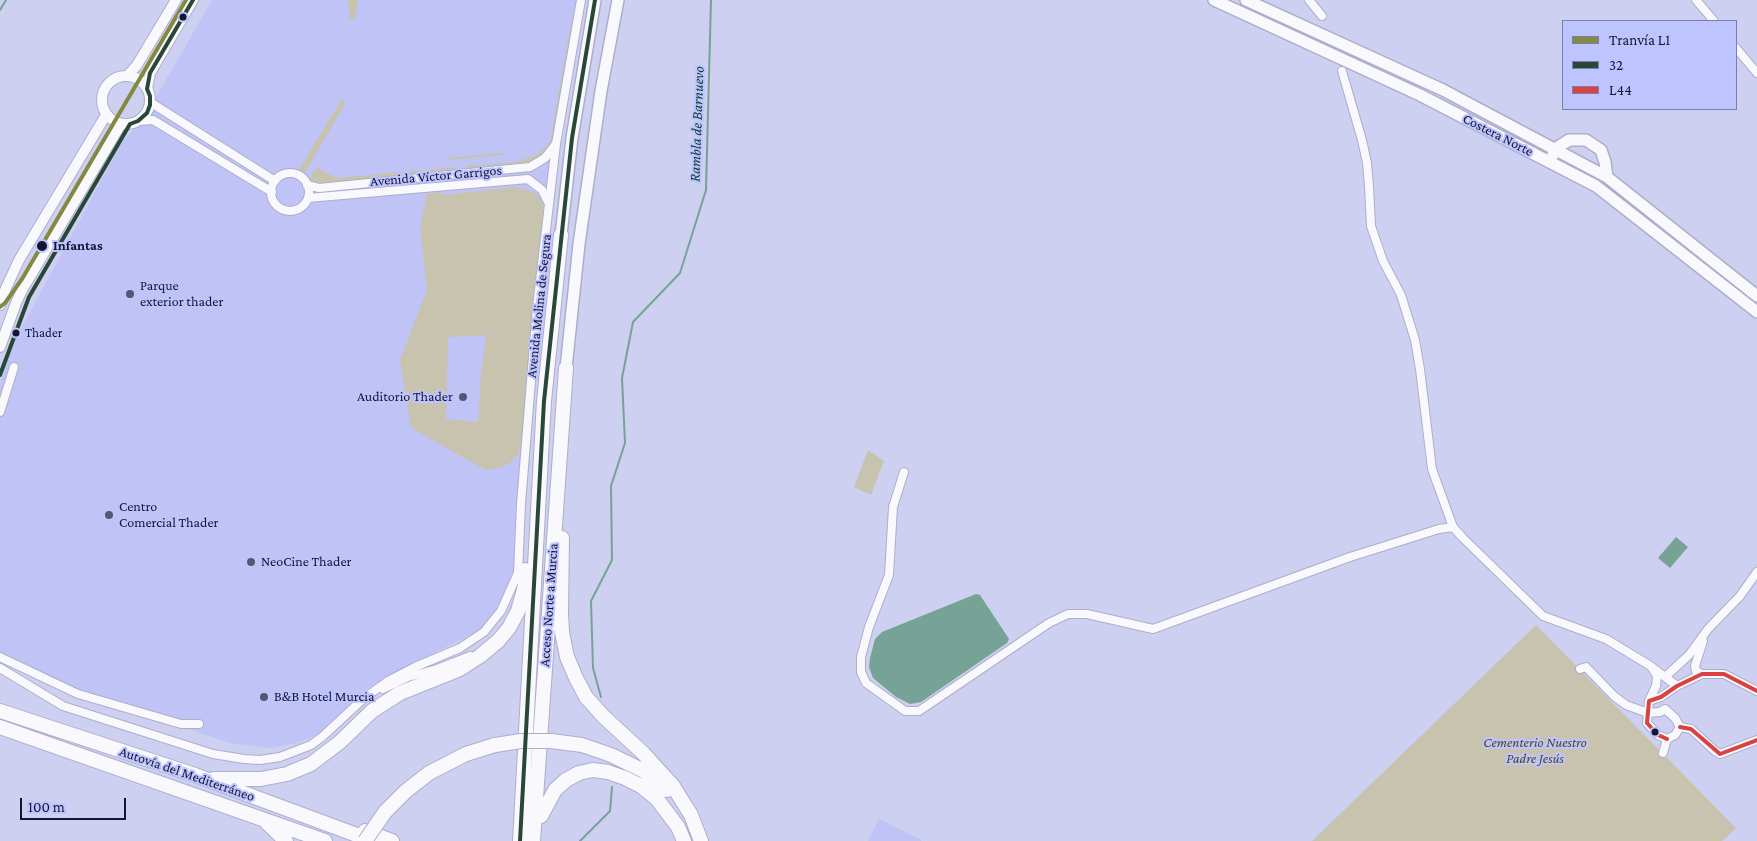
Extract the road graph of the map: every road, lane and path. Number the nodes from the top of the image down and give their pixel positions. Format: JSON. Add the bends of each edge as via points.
{"nodes":[{"id":1,"x":176,"y":0,"type":"edge"},
{"id":2,"x":193,"y":0,"type":"edge"},
{"id":3,"x":581,"y":0,"type":"edge"},
{"id":4,"x":595,"y":0,"type":"edge"},
{"id":5,"x":618,"y":0,"type":"edge"},
{"id":6,"x":1214,"y":0,"type":"edge"},
{"id":7,"x":1246,"y":0,"type":"edge"},
{"id":8,"x":1309,"y":0,"type":"edge"},
{"id":9,"x":1696,"y":0,"type":"edge"},
{"id":10,"x":1322,"y":16,"type":"dead end"},
{"id":11,"x":1713,"y":20,"type":"edge"},
{"id":12,"x":1737,"y":49,"type":"edge"},
{"id":13,"x":1342,"y":71,"type":"dead end"},
{"id":14,"x":1757,"y":73,"type":"edge"},
{"id":15,"x":128,"y":76,"type":"junction"},
{"id":16,"x":147,"y":88,"type":"junction"},
{"id":17,"x":150,"y":105,"type":"junction"},
{"id":18,"x":106,"y":114,"type":"junction"},
{"id":19,"x":138,"y":121,"type":"junction"},
{"id":20,"x":121,"y":124,"type":"junction"},
{"id":21,"x":556,"y":144,"type":"junction"},
{"id":22,"x":1556,"y":149,"type":"junction"},
{"id":23,"x":1551,"y":161,"type":"junction"},
{"id":24,"x":1607,"y":177,"type":"junction"},
{"id":25,"x":275,"y":181,"type":"junction"},
{"id":26,"x":307,"y":185,"type":"junction"},
{"id":27,"x":272,"y":192,"type":"junction"},
{"id":28,"x":308,"y":198,"type":"junction"},
{"id":29,"x":549,"y":204,"type":"junction"},
{"id":30,"x":561,"y":235,"type":"joint"},
{"id":31,"x":1757,"y":296,"type":"edge"},
{"id":32,"x":0,"y":305,"type":"edge"},
{"id":33,"x":1757,"y":312,"type":"edge"},
{"id":34,"x":0,"y":347,"type":"edge"},
{"id":35,"x":14,"y":367,"type":"dead end"},
{"id":36,"x":566,"y":368,"type":"junction"},
{"id":37,"x":544,"y":401,"type":"junction"},
{"id":38,"x":0,"y":412,"type":"edge"},
{"id":39,"x":904,"y":472,"type":"dead end"},
{"id":40,"x":562,"y":482,"type":"junction"},
{"id":41,"x":1453,"y":527,"type":"junction"},
{"id":42,"x":1757,"y":572,"type":"edge"},
{"id":43,"x":1708,"y":629,"type":"junction"},
{"id":44,"x":498,"y":641,"type":"junction"},
{"id":45,"x":0,"y":657,"type":"edge"},
{"id":46,"x":1649,"y":665,"type":"junction"},
{"id":47,"x":0,"y":668,"type":"edge"},
{"id":48,"x":1580,"y":669,"type":"dead end"},
{"id":49,"x":1702,"y":674,"type":"junction"},
{"id":50,"x":1665,"y":677,"type":"junction"},
{"id":51,"x":1677,"y":686,"type":"junction"},
{"id":52,"x":1757,"y":691,"type":"edge"},
{"id":53,"x":1667,"y":693,"type":"junction"},
{"id":54,"x":363,"y":699,"type":"junction"},
{"id":55,"x":1650,"y":701,"type":"junction"},
{"id":56,"x":1665,"y":709,"type":"junction"},
{"id":57,"x":0,"y":711,"type":"edge"},
{"id":58,"x":1648,"y":713,"type":"junction"},
{"id":59,"x":199,"y":724,"type":"dead end"},
{"id":60,"x":0,"y":726,"type":"edge"},
{"id":61,"x":1680,"y":727,"type":"junction"},
{"id":62,"x":1667,"y":739,"type":"junction"},
{"id":63,"x":1757,"y":740,"type":"edge"},
{"id":64,"x":1663,"y":753,"type":"dead end"},
{"id":65,"x":195,"y":775,"type":"junction"},
{"id":66,"x":214,"y":778,"type":"junction"},
{"id":67,"x":540,"y":816,"type":"junction"},
{"id":68,"x":265,"y":820,"type":"junction"},
{"id":69,"x":286,"y":841,"type":"edge"},
{"id":70,"x":325,"y":841,"type":"edge"},
{"id":71,"x":365,"y":841,"type":"edge"},
{"id":72,"x":373,"y":841,"type":"edge"},
{"id":73,"x":392,"y":841,"type":"edge"},
{"id":74,"x":520,"y":841,"type":"edge"},
{"id":75,"x":533,"y":841,"type":"edge"},
{"id":76,"x":539,"y":841,"type":"edge"},
{"id":77,"x":684,"y":841,"type":"edge"},
{"id":78,"x":700,"y":841,"type":"edge"}],
"edges":[{"from":1,"to":15,"type":"street"},
{"from":2,"to":16,"type":"street","via":[[150,73]]},
{"from":3,"to":21,"type":"street","name":"Avenida Molina de Segura"},
{"from":4,"to":30,"type":"main road","name":"Avenida Molina de Segura","via":[[572,138]]},
{"from":5,"to":36,"type":"main road","via":[[580,235]]},
{"from":6,"to":23,"type":"main road","name":"Costera Norte","via":[[1420,95]]},
{"from":7,"to":22,"type":"main road","name":"Costera Norte","via":[[1443,90]]},
{"from":8,"to":10,"type":"street"},
{"from":9,"to":11,"type":"street"},
{"from":12,"to":14,"type":"street"},
{"from":13,"to":41,"type":"street","via":[[1362,140],[1371,226],[1415,340],[1432,469]]},
{"from":15,"to":16,"type":"street","via":[[137,78]]},
{"from":15,"to":18,"type":"street","via":[[113,79],[107,84],[101,101]]},
{"from":16,"to":17,"type":"street"},
{"from":17,"to":19,"type":"street"},
{"from":17,"to":25,"type":"street"},
{"from":18,"to":20,"type":"street"},
{"from":18,"to":32,"type":"street","via":[[19,260]]},
{"from":19,"to":20,"type":"street"},
{"from":19,"to":27,"type":"street","via":[[153,120]]},
{"from":20,"to":34,"type":"street","via":[[22,290]]},
{"from":21,"to":26,"type":"street","name":"Avenida Víctor Garrigos","via":[[545,158],[530,168],[319,188]]},
{"from":21,"to":29,"type":"street","name":"Avenida Molina de Segura"},
{"from":22,"to":23,"type":"main road"},
{"from":22,"to":24,"type":"main road","name":"Costera Norte"},
{"from":22,"to":24,"type":"main road","via":[[1569,140],[1591,142],[1603,154]]},
{"from":23,"to":33,"type":"main road","name":"Costera Norte","via":[[1596,186]]},
{"from":24,"to":31,"type":"main road","name":"Costera Norte"},
{"from":25,"to":26,"type":"street","via":[[286,174],[293,174],[304,179]]},
{"from":25,"to":27,"type":"street"},
{"from":26,"to":28,"type":"street"},
{"from":27,"to":28,"type":"street","via":[[276,204],[289,211],[301,208]]},
{"from":28,"to":29,"type":"street","name":"Avenida Víctor Garrigos","via":[[528,178],[542,190]]},
{"from":29,"to":54,"type":"street","name":"Avenida Molina de Segura","via":[[536,317],[518,573],[501,611],[484,632],[460,648],[388,680]]},
{"from":30,"to":37,"type":"highway","name":"Acceso Norte a Murcia"},
{"from":35,"to":38,"type":"street"},
{"from":36,"to":40,"type":"highway"},
{"from":36,"to":75,"type":"highway","name":"Acceso Norte a Murcia"},
{"from":37,"to":44,"type":"highway","via":[[532,471],[524,586],[518,611]]},
{"from":37,"to":74,"type":"highway","name":"Acceso Norte a Murcia"},
{"from":39,"to":41,"type":"street","via":[[892,507],[889,575],[869,627],[861,657],[861,672],[866,683],[905,711],[919,711],[1049,623],[1068,614],[1087,614],[1153,629],[1350,557]]},
{"from":40,"to":67,"type":"highway"},
{"from":40,"to":78,"type":"highway","via":[[561,612],[564,644],[571,666],[593,705],[673,786],[692,815]]},
{"from":41,"to":46,"type":"street","via":[[1543,616],[1606,639]]},
{"from":42,"to":43,"type":"street","via":[[1740,596]]},
{"from":43,"to":49,"type":"street","via":[[1695,662],[1696,671]]},
{"from":43,"to":50,"type":"street","via":[[1689,655]]},
{"from":44,"to":54,"type":"street","via":[[467,658],[408,676]]},
{"from":44,"to":66,"type":"highway","via":[[460,669],[400,693],[372,711],[311,764],[287,774],[261,779]]},
{"from":45,"to":59,"type":"street","via":[[78,694],[181,724]]},
{"from":46,"to":50,"type":"street"},
{"from":46,"to":55,"type":"street","via":[[1657,676]]},
{"from":47,"to":54,"type":"street","via":[[63,706],[213,754],[244,759],[280,757],[311,745]]},
{"from":48,"to":58,"type":"street","via":[[1586,667],[1626,705]]},
{"from":49,"to":51,"type":"street"},
{"from":49,"to":52,"type":"street","via":[[1724,674]]},
{"from":50,"to":51,"type":"street"},
{"from":51,"to":53,"type":"street"},
{"from":53,"to":55,"type":"street"},
{"from":53,"to":56,"type":"street"},
{"from":55,"to":58,"type":"street"},
{"from":56,"to":58,"type":"street"},
{"from":56,"to":61,"type":"street"},
{"from":57,"to":65,"type":"highway","name":"Autovía del Mediterráneo"},
{"from":58,"to":62,"type":"street","via":[[1647,723]]},
{"from":60,"to":68,"type":"highway","name":"Autovía del Mediterráneo"},
{"from":61,"to":62,"type":"street"},
{"from":61,"to":63,"type":"street","via":[[1691,730],[1720,754]]},
{"from":62,"to":64,"type":"street"},
{"from":65,"to":66,"type":"highway"},
{"from":65,"to":72,"type":"highway","name":"Autovía del Mediterráneo"},
{"from":66,"to":73,"type":"highway"},
{"from":67,"to":76,"type":"highway"},
{"from":67,"to":77,"type":"highway","via":[[554,790],[566,780],[593,770],[608,772],[641,786],[657,799],[678,827]]},
{"from":68,"to":69,"type":"highway"},
{"from":68,"to":70,"type":"highway","name":"Autovía del Mediterráneo"},
{"from":71,"to":78,"type":"highway","bridge":true,"via":[[385,812],[430,773],[466,754],[496,745],[551,741],[595,749],[644,771],[678,802]]}]}
